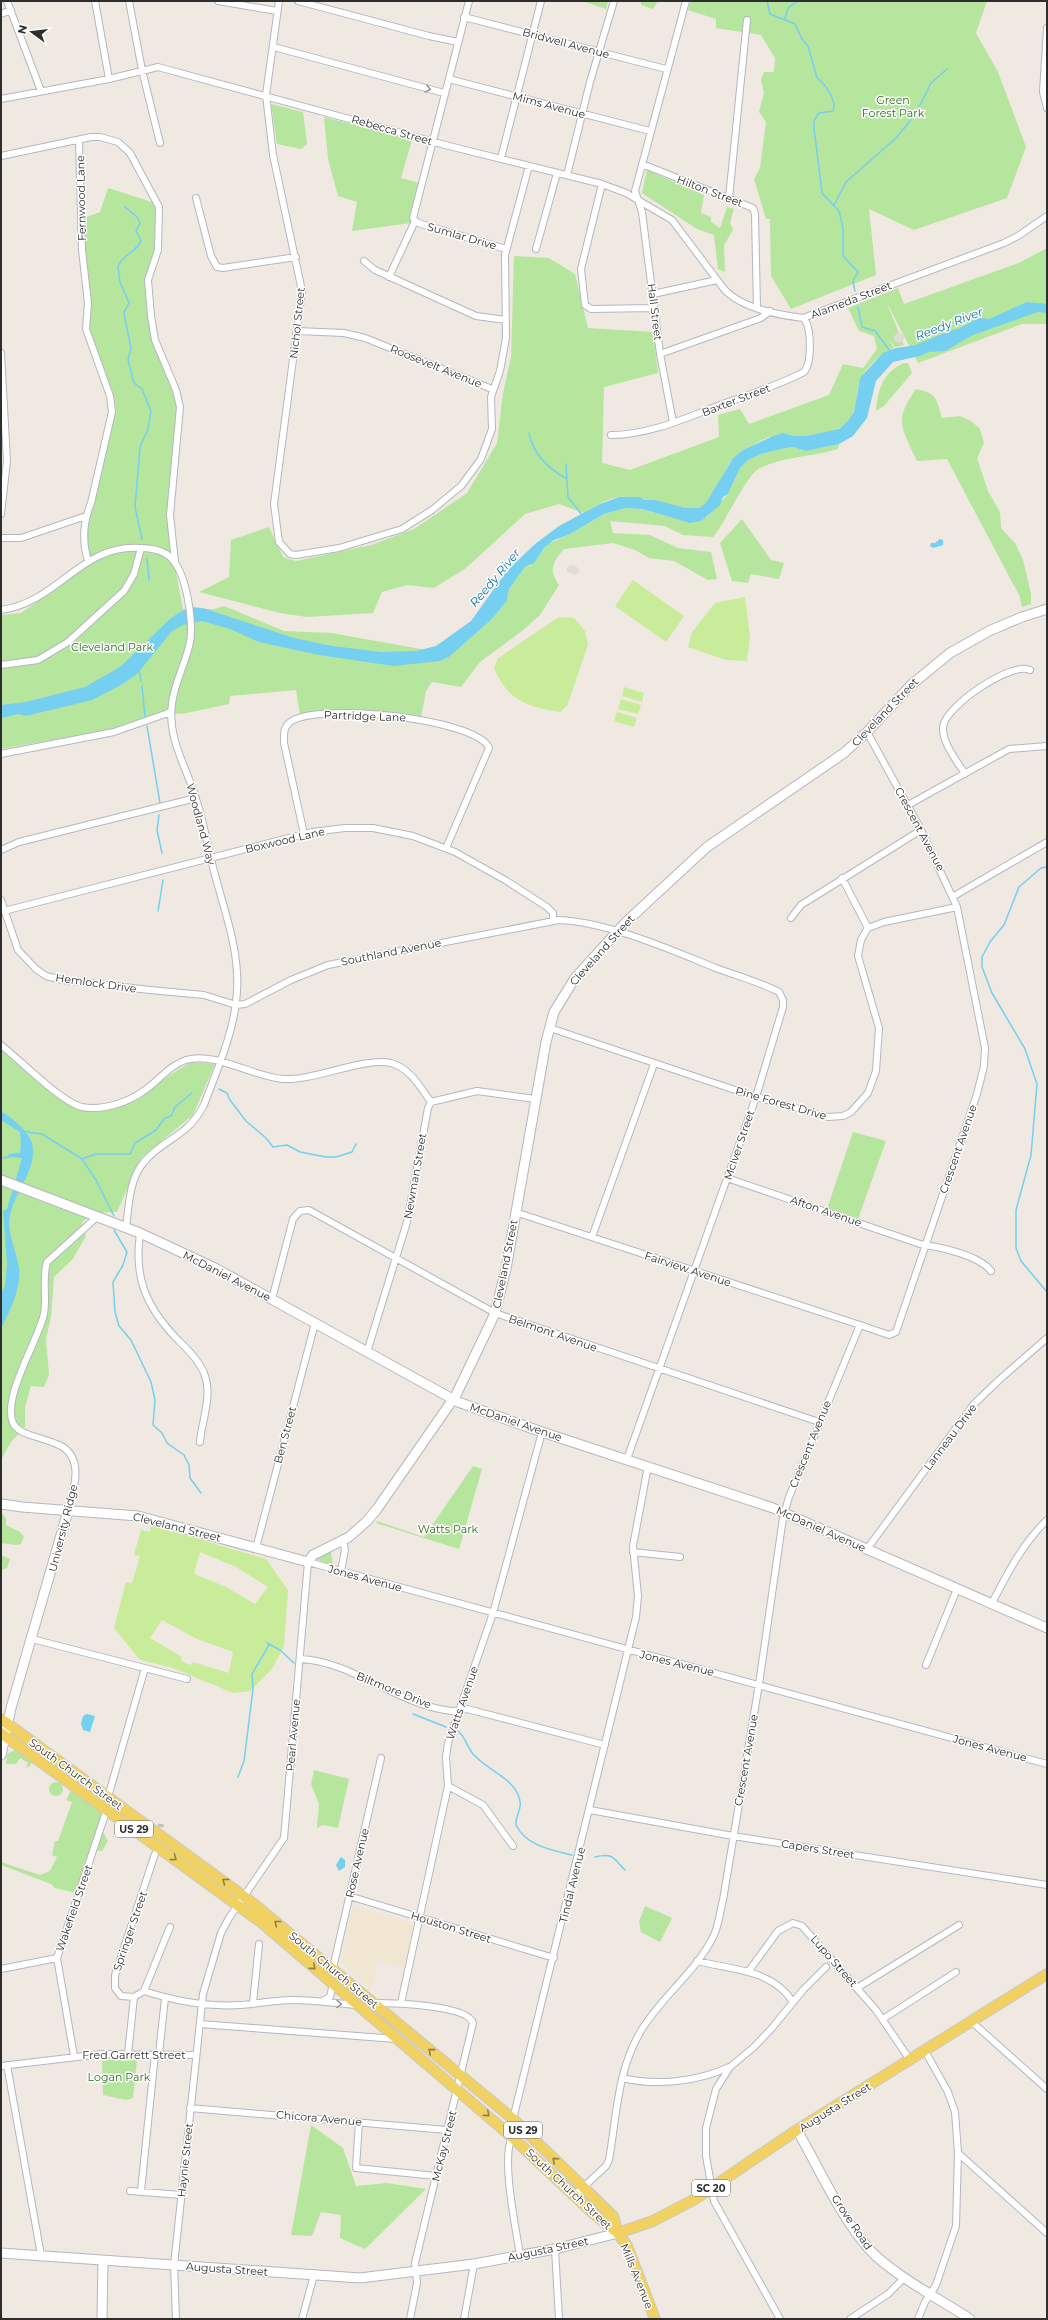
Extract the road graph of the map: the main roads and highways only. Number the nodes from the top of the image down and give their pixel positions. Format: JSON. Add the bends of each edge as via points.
{"nodes":[{"id":1,"x":3,"y":1721,"type":"edge"},
{"id":2,"x":3,"y":1735,"type":"edge"},
{"id":3,"x":1047,"y":1974,"type":"edge"},
{"id":4,"x":618,"y":2233,"type":"junction"},
{"id":5,"x":655,"y":2319,"type":"edge"}],
"edges":[{"from":4,"to":1,"type":"main road","name":"South Church Street","number":"US 29","one_way":true,"via":[[613,2216],[513,2120],[333,1968],[245,1896]]},
{"from":2,"to":4,"type":"main road","name":"South Church Street","number":"US 29","one_way":true,"via":[[238,1905],[458,2088],[607,2226]]},
{"from":3,"to":4,"type":"main road","name":"Augusta Street","number":"SC 20","via":[[797,2130],[711,2189],[671,2212]]},
{"from":4,"to":5,"type":"main road","name":"Mills Avenue","number":"US 29","via":[[627,2246]]}]}
